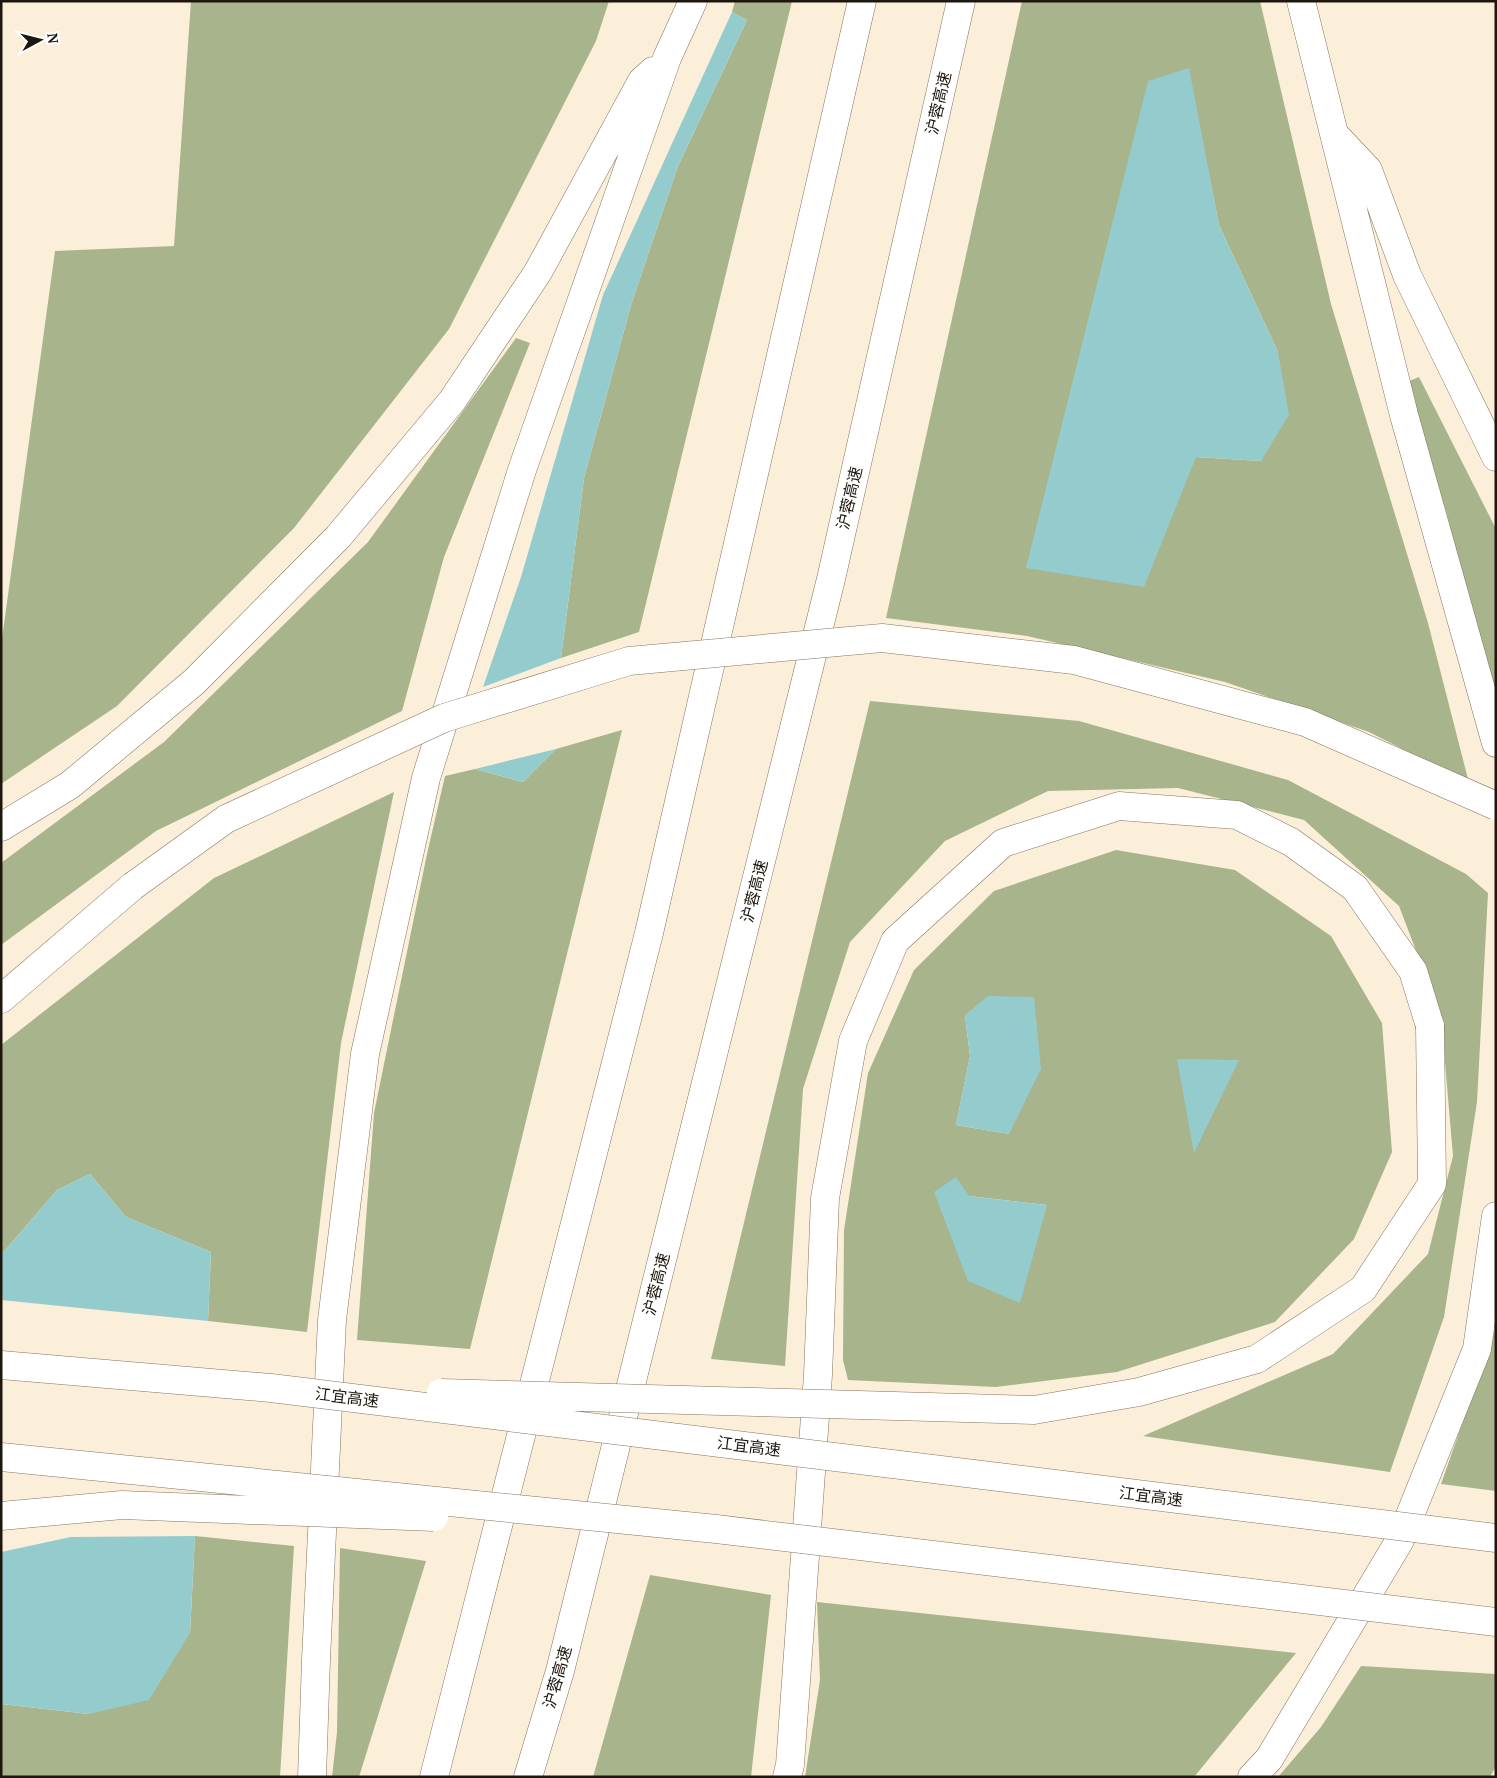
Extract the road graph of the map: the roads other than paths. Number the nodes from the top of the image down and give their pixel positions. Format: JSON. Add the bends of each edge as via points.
{"nodes":[{"id":1,"x":693,"y":1,"type":"edge"},
{"id":2,"x":862,"y":1,"type":"edge"},
{"id":3,"x":960,"y":1,"type":"edge"},
{"id":4,"x":1301,"y":1,"type":"edge"},
{"id":5,"x":667,"y":58,"type":"junction"},
{"id":6,"x":1335,"y":135,"type":"junction"},
{"id":7,"x":1496,"y":457,"type":"edge"},
{"id":8,"x":1496,"y":743,"type":"edge"},
{"id":9,"x":1496,"y":806,"type":"edge"},
{"id":10,"x":1,"y":827,"type":"edge"},
{"id":11,"x":1,"y":999,"type":"edge"},
{"id":12,"x":1496,"y":1216,"type":"edge"},
{"id":13,"x":1,"y":1365,"type":"edge"},
{"id":14,"x":271,"y":1388,"type":"junction"},
{"id":15,"x":1,"y":1457,"type":"edge"},
{"id":16,"x":1,"y":1516,"type":"edge"},
{"id":17,"x":716,"y":1528,"type":"junction"},
{"id":18,"x":1496,"y":1538,"type":"edge"},
{"id":19,"x":1496,"y":1622,"type":"edge"},
{"id":20,"x":312,"y":1777,"type":"edge"},
{"id":21,"x":434,"y":1777,"type":"edge"},
{"id":22,"x":528,"y":1777,"type":"edge"},
{"id":23,"x":787,"y":1777,"type":"edge"},
{"id":24,"x":1252,"y":1777,"type":"edge"}],
"edges":[{"from":1,"to":5,"type":"highway"},
{"from":2,"to":21,"type":"highway","via":[[649,933]]},
{"from":3,"to":22,"type":"highway","name":"沪蓉高速","via":[[831,579],[560,1670]]},
{"from":4,"to":6,"type":"highway"},
{"from":5,"to":10,"type":"highway","via":[[642,81],[538,272],[452,401],[338,537],[194,682],[70,785]]},
{"from":5,"to":20,"type":"highway","via":[[522,470],[426,778],[364,1054],[332,1320]]},
{"from":6,"to":7,"type":"highway","via":[[1368,170],[1407,275]]},
{"from":6,"to":8,"type":"highway","via":[[1404,415]]},
{"from":9,"to":11,"type":"highway","bridge":true,"via":[[1305,722],[1074,660],[882,638],[628,661],[444,718],[226,819],[133,886]]},
{"from":12,"to":24,"type":"highway","via":[[1477,1349],[1400,1540],[1269,1759]]},
{"from":13,"to":14,"type":"highway","name":"江宜高速","bridge":true},
{"from":14,"to":18,"type":"highway","name":"江宜高速","bridge":true},
{"from":14,"to":23,"type":"highway","bridge":true,"via":[[1034,1410],[1139,1392],[1257,1359],[1363,1288],[1432,1184],[1430,1026],[1413,971],[1355,888],[1292,842],[1237,815],[1119,806],[1003,843],[895,941],[853,1041],[825,1198],[818,1375],[790,1765]]},
{"from":15,"to":17,"type":"highway","bridge":true},
{"from":16,"to":17,"type":"highway","bridge":true,"via":[[122,1505]]},
{"from":17,"to":19,"type":"highway","bridge":true}]}
